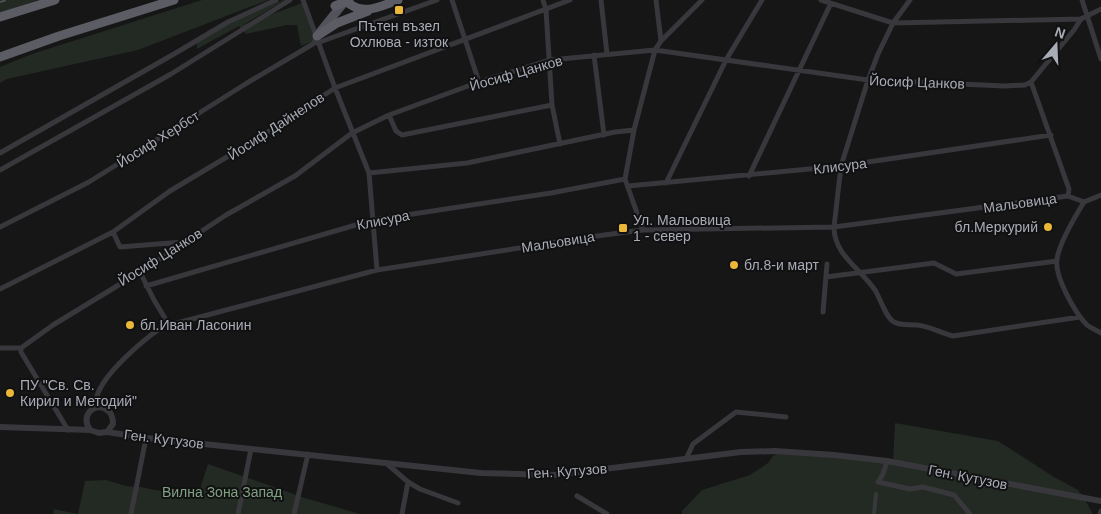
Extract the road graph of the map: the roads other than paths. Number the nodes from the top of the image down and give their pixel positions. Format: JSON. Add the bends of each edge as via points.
{"nodes":[{"id":1,"x":56,"y":0,"type":"edge"},
{"id":2,"x":174,"y":0,"type":"edge"},
{"id":3,"x":276,"y":0,"type":"edge"},
{"id":4,"x":290,"y":0,"type":"edge"},
{"id":5,"x":304,"y":0,"type":"edge"},
{"id":6,"x":398,"y":0,"type":"edge"},
{"id":7,"x":437,"y":0,"type":"edge"},
{"id":8,"x":452,"y":0,"type":"edge"},
{"id":9,"x":543,"y":0,"type":"edge"},
{"id":10,"x":570,"y":0,"type":"edge"},
{"id":11,"x":601,"y":0,"type":"edge"},
{"id":12,"x":656,"y":0,"type":"edge"},
{"id":13,"x":702,"y":0,"type":"edge"},
{"id":14,"x":762,"y":0,"type":"edge"},
{"id":15,"x":821,"y":0,"type":"edge"},
{"id":16,"x":910,"y":0,"type":"edge"},
{"id":17,"x":1082,"y":0,"type":"edge"},
{"id":18,"x":343,"y":1,"type":"edge"},
{"id":19,"x":163,"y":2,"type":"edge"},
{"id":20,"x":831,"y":3,"type":"junction"},
{"id":21,"x":1101,"y":9,"type":"edge"},
{"id":22,"x":546,"y":10,"type":"junction"},
{"id":23,"x":368,"y":11,"type":"junction"},
{"id":24,"x":1087,"y":16,"type":"junction"},
{"id":25,"x":0,"y":17,"type":"edge"},
{"id":26,"x":1081,"y":18,"type":"junction"},
{"id":27,"x":893,"y":23,"type":"junction"},
{"id":28,"x":464,"y":38,"type":"junction"},
{"id":29,"x":316,"y":41,"type":"junction"},
{"id":30,"x":661,"y":41,"type":"junction"},
{"id":31,"x":655,"y":50,"type":"junction"},
{"id":32,"x":607,"y":54,"type":"junction"},
{"id":33,"x":594,"y":55,"type":"junction"},
{"id":34,"x":0,"y":57,"type":"edge"},
{"id":35,"x":1101,"y":59,"type":"edge"},
{"id":36,"x":550,"y":60,"type":"junction"},
{"id":37,"x":726,"y":60,"type":"junction"},
{"id":38,"x":800,"y":72,"type":"junction"},
{"id":39,"x":868,"y":80,"type":"junction"},
{"id":40,"x":479,"y":82,"type":"junction"},
{"id":41,"x":1031,"y":82,"type":"junction"},
{"id":42,"x":335,"y":88,"type":"junction"},
{"id":43,"x":552,"y":105,"type":"junction"},
{"id":44,"x":389,"y":115,"type":"junction"},
{"id":45,"x":634,"y":130,"type":"junction"},
{"id":46,"x":352,"y":132,"type":"junction"},
{"id":47,"x":604,"y":134,"type":"junction"},
{"id":48,"x":1051,"y":135,"type":"junction"},
{"id":49,"x":560,"y":144,"type":"junction"},
{"id":50,"x":0,"y":152,"type":"edge"},
{"id":51,"x":841,"y":166,"type":"junction"},
{"id":52,"x":0,"y":170,"type":"edge"},
{"id":53,"x":369,"y":174,"type":"junction"},
{"id":54,"x":749,"y":176,"type":"junction"},
{"id":55,"x":625,"y":179,"type":"junction"},
{"id":56,"x":666,"y":183,"type":"junction"},
{"id":57,"x":628,"y":186,"type":"junction"},
{"id":58,"x":1101,"y":195,"type":"edge"},
{"id":59,"x":1068,"y":196,"type":"junction"},
{"id":60,"x":1084,"y":202,"type":"junction"},
{"id":61,"x":373,"y":220,"type":"junction"},
{"id":62,"x":0,"y":227,"type":"edge"},
{"id":63,"x":834,"y":227,"type":"junction"},
{"id":64,"x":643,"y":230,"type":"junction"},
{"id":65,"x":113,"y":232,"type":"junction"},
{"id":66,"x":184,"y":242,"type":"junction"},
{"id":67,"x":1057,"y":260,"type":"junction"},
{"id":68,"x":827,"y":264,"type":"dead end"},
{"id":69,"x":377,"y":270,"type":"junction"},
{"id":70,"x":140,"y":272,"type":"junction"},
{"id":71,"x":861,"y":274,"type":"junction"},
{"id":72,"x":826,"y":277,"type":"junction"},
{"id":73,"x":146,"y":286,"type":"junction"},
{"id":74,"x":0,"y":289,"type":"edge"},
{"id":75,"x":823,"y":312,"type":"dead end"},
{"id":76,"x":1080,"y":317,"type":"junction"},
{"id":77,"x":169,"y":325,"type":"junction"},
{"id":78,"x":1101,"y":333,"type":"edge"},
{"id":79,"x":0,"y":348,"type":"edge"},
{"id":80,"x":21,"y":348,"type":"junction"},
{"id":81,"x":95,"y":408,"type":"junction"},
{"id":82,"x":786,"y":417,"type":"dead end"},
{"id":83,"x":0,"y":427,"type":"edge"},
{"id":84,"x":90,"y":430,"type":"junction"},
{"id":85,"x":68,"y":431,"type":"junction"},
{"id":86,"x":107,"y":432,"type":"junction"},
{"id":87,"x":146,"y":438,"type":"junction"},
{"id":88,"x":251,"y":449,"type":"junction"},
{"id":89,"x":308,"y":454,"type":"junction"},
{"id":90,"x":686,"y":459,"type":"junction"},
{"id":91,"x":887,"y":461,"type":"junction"},
{"id":92,"x":384,"y":462,"type":"junction"},
{"id":93,"x":408,"y":482,"type":"junction"},
{"id":94,"x":876,"y":494,"type":"dead end"},
{"id":95,"x":577,"y":496,"type":"dead end"},
{"id":96,"x":1101,"y":501,"type":"edge"},
{"id":97,"x":458,"y":503,"type":"dead end"},
{"id":98,"x":131,"y":514,"type":"edge"},
{"id":99,"x":238,"y":514,"type":"edge"},
{"id":100,"x":294,"y":514,"type":"edge"},
{"id":101,"x":402,"y":514,"type":"edge"},
{"id":102,"x":607,"y":514,"type":"edge"},
{"id":103,"x":874,"y":514,"type":"edge"},
{"id":104,"x":970,"y":514,"type":"edge"}],
"edges":[{"from":1,"to":25,"type":"highway"},
{"from":2,"to":19,"type":"highway"},
{"from":3,"to":50,"type":"street","via":[[228,22]]},
{"from":4,"to":52,"type":"street","via":[[172,74]]},
{"from":5,"to":29,"type":"street"},
{"from":6,"to":23,"type":"highway"},
{"from":7,"to":29,"type":"street","name":"Йосиф Хербст"},
{"from":8,"to":28,"type":"street"},
{"from":9,"to":22,"type":"street"},
{"from":10,"to":22,"type":"street","name":"Йосиф Дайнелов"},
{"from":11,"to":32,"type":"street"},
{"from":12,"to":30,"type":"street"},
{"from":13,"to":30,"type":"street"},
{"from":14,"to":37,"type":"street"},
{"from":15,"to":20,"type":"street"},
{"from":16,"to":27,"type":"street"},
{"from":17,"to":24,"type":"street"},
{"from":18,"to":23,"type":"highway"},
{"from":18,"to":29,"type":"main road"},
{"from":19,"to":34,"type":"highway"},
{"from":20,"to":27,"type":"street"},
{"from":20,"to":38,"type":"street"},
{"from":21,"to":24,"type":"street"},
{"from":22,"to":28,"type":"street","name":"Йосиф Дайнелов"},
{"from":22,"to":36,"type":"street"},
{"from":23,"to":29,"type":"highway","via":[[337,23]]},
{"from":24,"to":26,"type":"street"},
{"from":24,"to":35,"type":"street"},
{"from":26,"to":27,"type":"street"},
{"from":26,"to":41,"type":"street"},
{"from":27,"to":39,"type":"street"},
{"from":28,"to":40,"type":"street"},
{"from":28,"to":42,"type":"street","name":"Йосиф Дайнелов"},
{"from":29,"to":42,"type":"street"},
{"from":29,"to":62,"type":"street","name":"Йосиф Хербст","via":[[89,182]]},
{"from":30,"to":31,"type":"street"},
{"from":31,"to":32,"type":"street","name":"Йосиф Цанков"},
{"from":31,"to":37,"type":"street","name":"Йосиф Цанков"},
{"from":31,"to":45,"type":"street"},
{"from":32,"to":33,"type":"street","name":"Йосиф Цанков"},
{"from":33,"to":36,"type":"street","name":"Йосиф Цанков"},
{"from":33,"to":47,"type":"street"},
{"from":36,"to":40,"type":"street","name":"Йосиф Цанков"},
{"from":36,"to":43,"type":"street"},
{"from":37,"to":38,"type":"street","name":"Йосиф Цанков"},
{"from":37,"to":56,"type":"street"},
{"from":38,"to":39,"type":"street","name":"Йосиф Цанков"},
{"from":38,"to":54,"type":"street"},
{"from":39,"to":41,"type":"street","name":"Йосиф Цанков","via":[[1004,86]]},
{"from":39,"to":51,"type":"street"},
{"from":40,"to":44,"type":"street","name":"Йосиф Цанков"},
{"from":41,"to":48,"type":"street"},
{"from":42,"to":46,"type":"street"},
{"from":42,"to":65,"type":"street","name":"Йосиф Дайнелов","via":[[170,191]]},
{"from":43,"to":44,"type":"street","via":[[402,135],[396,131]]},
{"from":43,"to":49,"type":"street"},
{"from":44,"to":46,"type":"street","name":"Йосиф Цанков"},
{"from":45,"to":47,"type":"street"},
{"from":45,"to":55,"type":"street"},
{"from":46,"to":53,"type":"street"},
{"from":46,"to":66,"type":"street","name":"Йосиф Цанков","via":[[295,176]]},
{"from":47,"to":49,"type":"street"},
{"from":48,"to":51,"type":"street","name":"Клисура"},
{"from":48,"to":59,"type":"street","via":[[1069,189]]},
{"from":49,"to":53,"type":"street","via":[[467,162]]},
{"from":51,"to":54,"type":"street","name":"Клисура"},
{"from":51,"to":63,"type":"street"},
{"from":53,"to":61,"type":"street"},
{"from":54,"to":56,"type":"street","name":"Клисура"},
{"from":55,"to":57,"type":"street"},
{"from":55,"to":61,"type":"street","name":"Клисура"},
{"from":56,"to":57,"type":"street","name":"Клисура"},
{"from":57,"to":64,"type":"street"},
{"from":58,"to":60,"type":"street"},
{"from":59,"to":60,"type":"street"},
{"from":59,"to":63,"type":"street","name":"Мальовица"},
{"from":60,"to":67,"type":"street"},
{"from":61,"to":69,"type":"street"},
{"from":61,"to":73,"type":"street","name":"Клисура"},
{"from":63,"to":64,"type":"street","name":"Мальовица"},
{"from":63,"to":71,"type":"street","via":[[839,249]]},
{"from":64,"to":69,"type":"street","name":"Мальовица"},
{"from":65,"to":66,"type":"street","via":[[120,247]]},
{"from":65,"to":74,"type":"street","name":"Йосиф Дайнелов"},
{"from":66,"to":70,"type":"street","name":"Йосиф Цанков"},
{"from":67,"to":71,"type":"street","via":[[956,274],[934,263]]},
{"from":67,"to":76,"type":"street","via":[[1064,288]]},
{"from":68,"to":72,"type":"street"},
{"from":69,"to":77,"type":"street","name":"Мальовица"},
{"from":70,"to":73,"type":"street"},
{"from":70,"to":80,"type":"street","name":"Йосиф Цанков"},
{"from":71,"to":72,"type":"street"},
{"from":71,"to":76,"type":"street","via":[[876,291],[890,320],[924,326],[953,336]]},
{"from":72,"to":75,"type":"street"},
{"from":73,"to":77,"type":"street"},
{"from":76,"to":78,"type":"street"},
{"from":77,"to":81,"type":"street","name":"Мальовица","via":[[144,340],[112,372],[96,397]]},
{"from":79,"to":80,"type":"street"},
{"from":80,"to":85,"type":"street"},
{"from":81,"to":84,"type":"street","via":[[87,415]]},
{"from":81,"to":86,"type":"street","via":[[105,408],[112,414],[113,424]]},
{"from":82,"to":90,"type":"street","via":[[736,412],[693,444]]},
{"from":83,"to":85,"type":"street","name":"Ген. Кутузов"},
{"from":84,"to":85,"type":"street","name":"Ген. Кутузов"},
{"from":84,"to":86,"type":"street","name":"Ген. Кутузов"},
{"from":86,"to":87,"type":"street","name":"Ген. Кутузов"},
{"from":87,"to":88,"type":"street","name":"Ген. Кутузов"},
{"from":87,"to":98,"type":"street"},
{"from":88,"to":89,"type":"street","name":"Ген. Кутузов"},
{"from":88,"to":99,"type":"street"},
{"from":89,"to":92,"type":"street","name":"Ген. Кутузов"},
{"from":89,"to":100,"type":"street"},
{"from":90,"to":91,"type":"street","name":"Ген. Кутузов","via":[[774,451]]},
{"from":90,"to":92,"type":"street","name":"Ген. Кутузов","via":[[556,475],[481,473]]},
{"from":91,"to":96,"type":"street","name":"Ген. Кутузов"},
{"from":91,"to":104,"type":"street","via":[[878,482],[910,489],[924,487],[954,495]]},
{"from":92,"to":93,"type":"street"},
{"from":93,"to":97,"type":"street"},
{"from":93,"to":101,"type":"street"},
{"from":94,"to":103,"type":"street"},
{"from":95,"to":102,"type":"street"}]}
